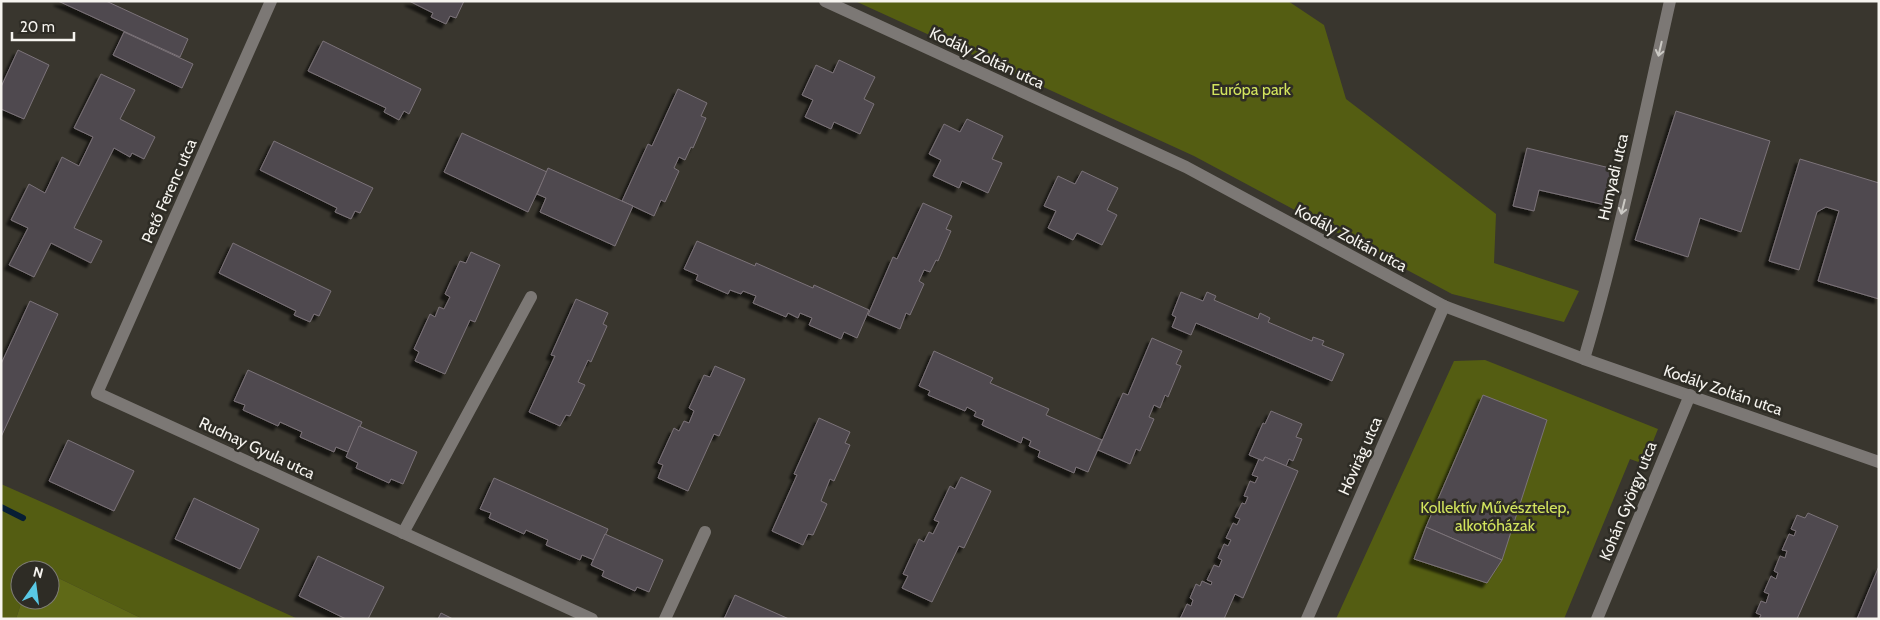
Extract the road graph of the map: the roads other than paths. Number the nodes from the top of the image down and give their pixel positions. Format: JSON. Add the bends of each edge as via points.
{"nodes":[{"id":1,"x":271,"y":1,"type":"edge"},
{"id":2,"x":825,"y":1,"type":"edge"},
{"id":3,"x":1670,"y":1,"type":"edge"},
{"id":4,"x":530,"y":297,"type":"dead end"},
{"id":5,"x":1444,"y":306,"type":"junction"},
{"id":6,"x":1584,"y":359,"type":"junction"},
{"id":7,"x":97,"y":393,"type":"joint"},
{"id":8,"x":1690,"y":395,"type":"junction"},
{"id":9,"x":1879,"y":462,"type":"edge"},
{"id":10,"x":705,"y":532,"type":"dead end"},
{"id":11,"x":403,"y":533,"type":"junction"},
{"id":12,"x":592,"y":619,"type":"edge"},
{"id":13,"x":665,"y":619,"type":"edge"},
{"id":14,"x":1307,"y":619,"type":"edge"},
{"id":15,"x":1597,"y":619,"type":"edge"}],
"edges":[{"from":1,"to":7,"type":"street","name":"Pető Ferenc utca"},
{"from":2,"to":5,"type":"street","name":"Kodály Zoltán utca","via":[[1186,167]]},
{"from":3,"to":6,"type":"street","name":"Hunyadi utca","one_way":true,"via":[[1635,158]]},
{"from":4,"to":11,"type":"street"},
{"from":5,"to":6,"type":"street","name":"Kodály Zoltán utca"},
{"from":5,"to":14,"type":"street","name":"Hóvirág utca"},
{"from":6,"to":8,"type":"street","name":"Kodály Zoltán utca"},
{"from":7,"to":11,"type":"street","name":"Rudnay Gyula utca"},
{"from":8,"to":9,"type":"street","name":"Kodály Zoltán utca"},
{"from":8,"to":15,"type":"street","name":"Kohán György utca"},
{"from":10,"to":13,"type":"street"},
{"from":11,"to":12,"type":"street","name":"Rudnay Gyula utca"}]}
